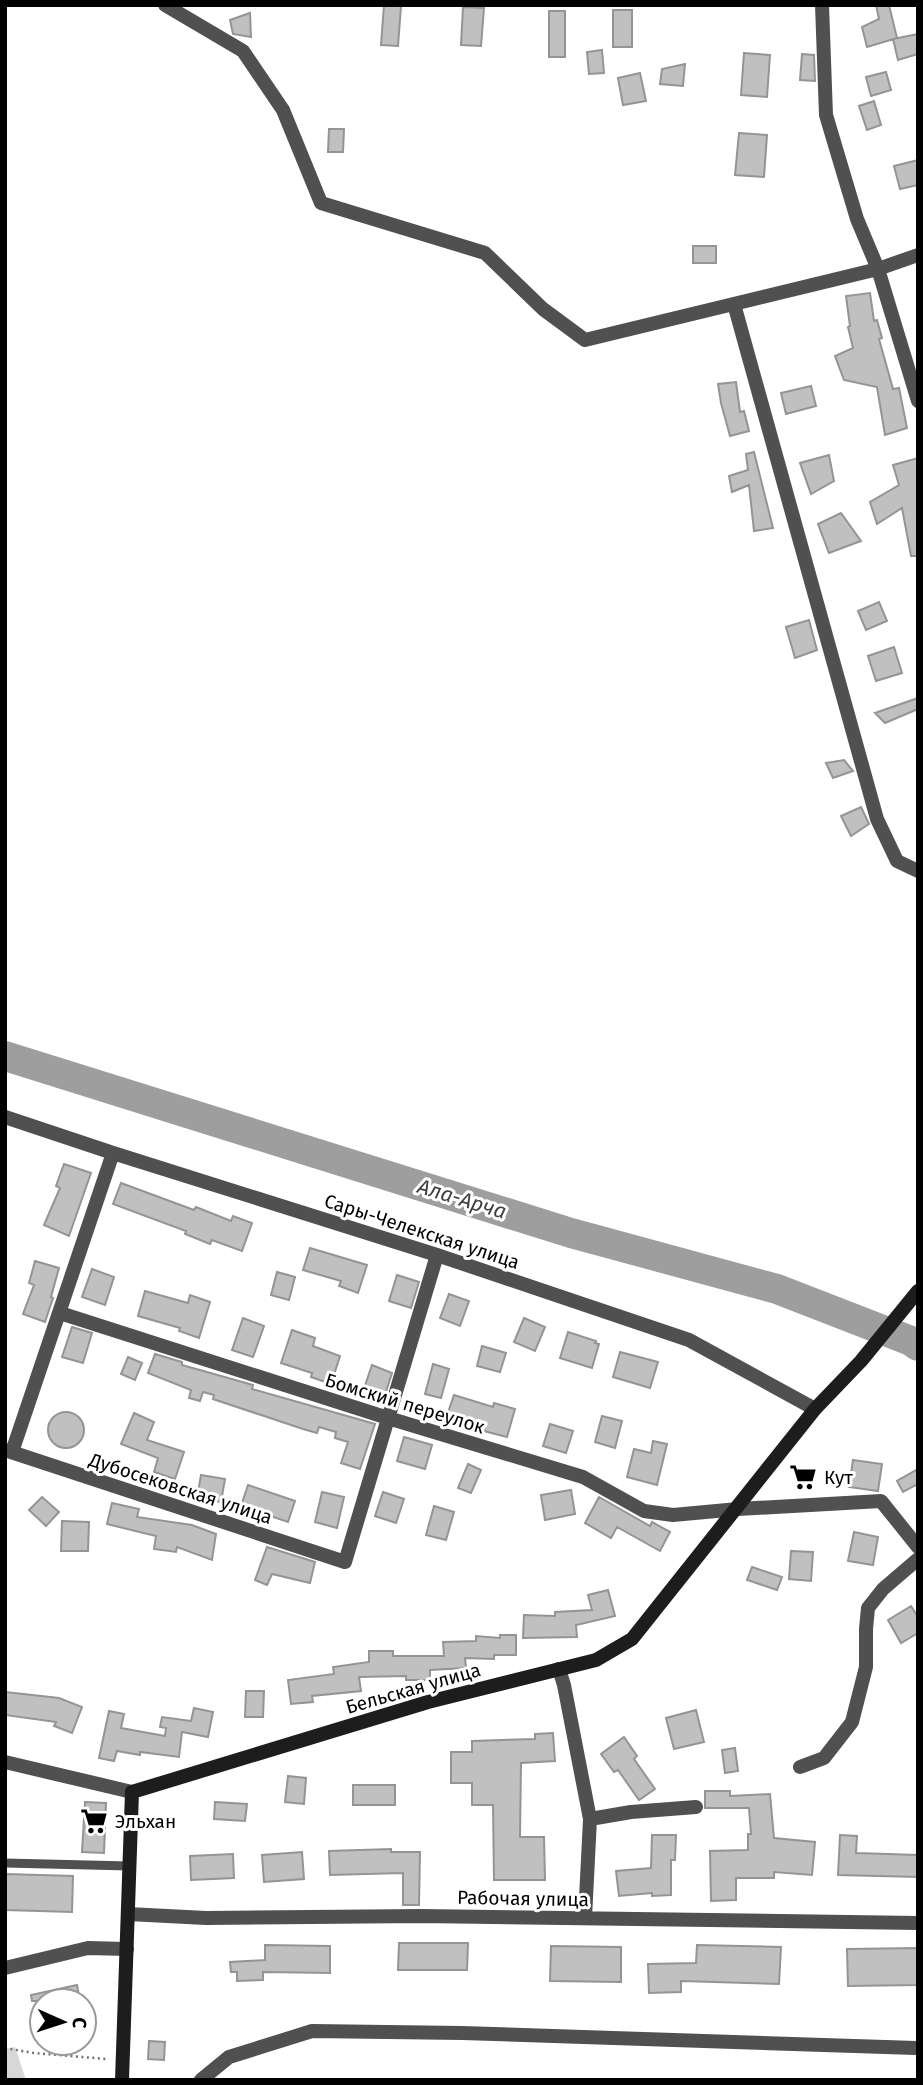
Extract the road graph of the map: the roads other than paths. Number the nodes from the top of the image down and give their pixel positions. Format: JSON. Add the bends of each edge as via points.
{"nodes":[{"id":1,"x":165,"y":5,"type":"edge"},
{"id":2,"x":822,"y":5,"type":"edge"},
{"id":3,"x":918,"y":255,"type":"edge"},
{"id":4,"x":878,"y":269,"type":"junction"},
{"id":5,"x":734,"y":304,"type":"junction"},
{"id":6,"x":918,"y":401,"type":"edge"},
{"id":7,"x":918,"y":871,"type":"edge"},
{"id":8,"x":5,"y":1117,"type":"edge"},
{"id":9,"x":113,"y":1153,"type":"junction"},
{"id":10,"x":437,"y":1255,"type":"junction"},
{"id":11,"x":916,"y":1293,"type":"edge"},
{"id":12,"x":60,"y":1313,"type":"junction"},
{"id":13,"x":815,"y":1409,"type":"junction"},
{"id":14,"x":388,"y":1418,"type":"junction"},
{"id":15,"x":8,"y":1451,"type":"edge"},
{"id":16,"x":738,"y":1508,"type":"junction"},
{"id":17,"x":918,"y":1547,"type":"edge"},
{"id":18,"x":918,"y":1559,"type":"edge"},
{"id":19,"x":558,"y":1669,"type":"junction"},
{"id":20,"x":5,"y":1762,"type":"edge"},
{"id":21,"x":800,"y":1767,"type":"dead end"},
{"id":22,"x":132,"y":1792,"type":"junction"},
{"id":23,"x":696,"y":1807,"type":"dead end"},
{"id":24,"x":590,"y":1819,"type":"junction"},
{"id":25,"x":5,"y":1863,"type":"edge"},
{"id":26,"x":130,"y":1866,"type":"junction"},
{"id":27,"x":128,"y":1914,"type":"junction"},
{"id":28,"x":585,"y":1918,"type":"junction"},
{"id":29,"x":918,"y":1923,"type":"edge"},
{"id":30,"x":127,"y":1949,"type":"junction"},
{"id":31,"x":5,"y":1968,"type":"edge"},
{"id":32,"x":916,"y":2048,"type":"edge"},
{"id":33,"x":122,"y":2080,"type":"edge"},
{"id":34,"x":201,"y":2080,"type":"edge"}],
"edges":[{"from":1,"to":5,"type":"street","via":[[243,51],[283,110],[321,203],[485,253],[543,309],[584,340]]},
{"from":2,"to":4,"type":"street","via":[[826,116],[857,219]]},
{"from":3,"to":4,"type":"street"},
{"from":4,"to":5,"type":"street"},
{"from":4,"to":6,"type":"street"},
{"from":5,"to":7,"type":"street","via":[[877,819],[897,861]]},
{"from":8,"to":9,"type":"street","name":"Сары-Челекская улица"},
{"from":9,"to":10,"type":"street","name":"Сары-Челекская улица"},
{"from":9,"to":12,"type":"street"},
{"from":10,"to":13,"type":"street","name":"Сары-Челекская улица","via":[[689,1340]]},
{"from":10,"to":14,"type":"street"},
{"from":11,"to":13,"type":"street","name":"Бельская улица"},
{"from":12,"to":14,"type":"street","name":"Бомский переулок"},
{"from":12,"to":15,"type":"street"},
{"from":13,"to":16,"type":"street","name":"Бельская улица"},
{"from":14,"to":15,"type":"street","name":"Дубосековская улица","via":[[345,1562]]},
{"from":14,"to":16,"type":"street","name":"Бомский переулок","via":[[583,1477],[644,1511],[673,1516]]},
{"from":16,"to":17,"type":"street","name":"Бомский переулок","via":[[881,1501]]},
{"from":16,"to":19,"type":"street","name":"Бельская улица","via":[[632,1639],[596,1660]]},
{"from":18,"to":21,"type":"street","via":[[868,1608],[866,1667],[852,1721],[824,1758]]},
{"from":19,"to":22,"type":"street","name":"Бельская улица","via":[[428,1702]]},
{"from":19,"to":24,"type":"street"},
{"from":20,"to":22,"type":"street"},
{"from":22,"to":26,"type":"street"},
{"from":23,"to":24,"type":"street"},
{"from":24,"to":28,"type":"street"},
{"from":25,"to":26,"type":"lane"},
{"from":26,"to":27,"type":"street"},
{"from":27,"to":28,"type":"street","name":"Рабочая улица"},
{"from":27,"to":30,"type":"street"},
{"from":28,"to":29,"type":"street","name":"Рабочая улица"},
{"from":30,"to":31,"type":"street","via":[[88,1948]]},
{"from":30,"to":33,"type":"street"},
{"from":32,"to":34,"type":"street","via":[[312,2031],[229,2057]]}]}
